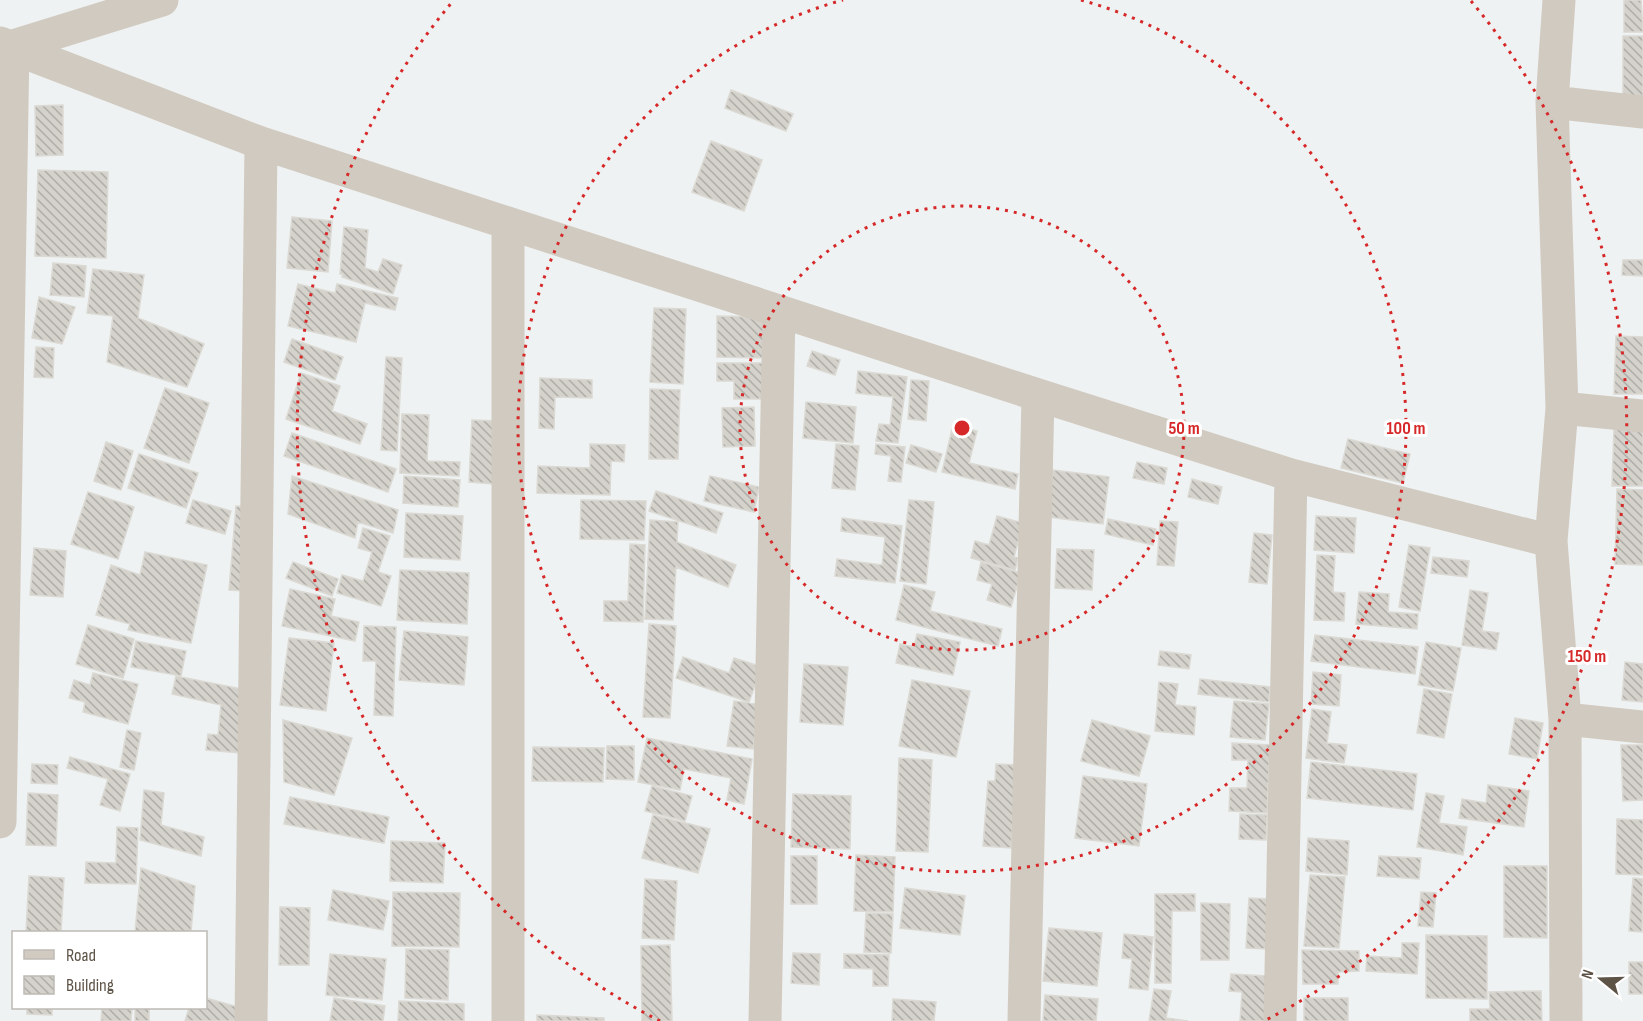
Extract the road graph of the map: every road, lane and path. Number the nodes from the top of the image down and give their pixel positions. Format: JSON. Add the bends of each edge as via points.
{"nodes":[{"id":1,"x":162,"y":0,"type":"edge"},
{"id":2,"x":1559,"y":0,"type":"edge"},
{"id":3,"x":7,"y":44,"type":"edge"},
{"id":4,"x":1552,"y":102,"type":"junction"},
{"id":5,"x":1643,"y":112,"type":"edge"},
{"id":6,"x":261,"y":143,"type":"junction"},
{"id":7,"x":508,"y":223,"type":"junction"},
{"id":8,"x":779,"y":311,"type":"junction"},
{"id":9,"x":1038,"y":395,"type":"junction"},
{"id":10,"x":1562,"y":408,"type":"junction"},
{"id":11,"x":1643,"y":416,"type":"edge"},
{"id":12,"x":1291,"y":475,"type":"junction"},
{"id":13,"x":1551,"y":541,"type":"junction"},
{"id":14,"x":1565,"y":719,"type":"junction"},
{"id":15,"x":1643,"y":727,"type":"edge"},
{"id":16,"x":0,"y":822,"type":"edge"},
{"id":17,"x":251,"y":1021,"type":"edge"},
{"id":18,"x":508,"y":1021,"type":"edge"},
{"id":19,"x":765,"y":1021,"type":"edge"},
{"id":20,"x":1024,"y":1021,"type":"edge"},
{"id":21,"x":1280,"y":1021,"type":"edge"},
{"id":22,"x":1566,"y":1021,"type":"edge"}],
"edges":[{"from":1,"to":3,"type":"street"},
{"from":2,"to":4,"type":"street"},
{"from":3,"to":6,"type":"street"},
{"from":3,"to":16,"type":"street"},
{"from":4,"to":5,"type":"street"},
{"from":4,"to":10,"type":"street"},
{"from":6,"to":7,"type":"street"},
{"from":6,"to":17,"type":"street"},
{"from":7,"to":8,"type":"street"},
{"from":7,"to":18,"type":"street"},
{"from":8,"to":9,"type":"street"},
{"from":8,"to":19,"type":"street"},
{"from":9,"to":12,"type":"street"},
{"from":9,"to":20,"type":"street"},
{"from":10,"to":11,"type":"street"},
{"from":10,"to":13,"type":"street"},
{"from":12,"to":13,"type":"street"},
{"from":12,"to":21,"type":"street"},
{"from":13,"to":14,"type":"street"},
{"from":14,"to":15,"type":"street"},
{"from":14,"to":22,"type":"street"}]}
